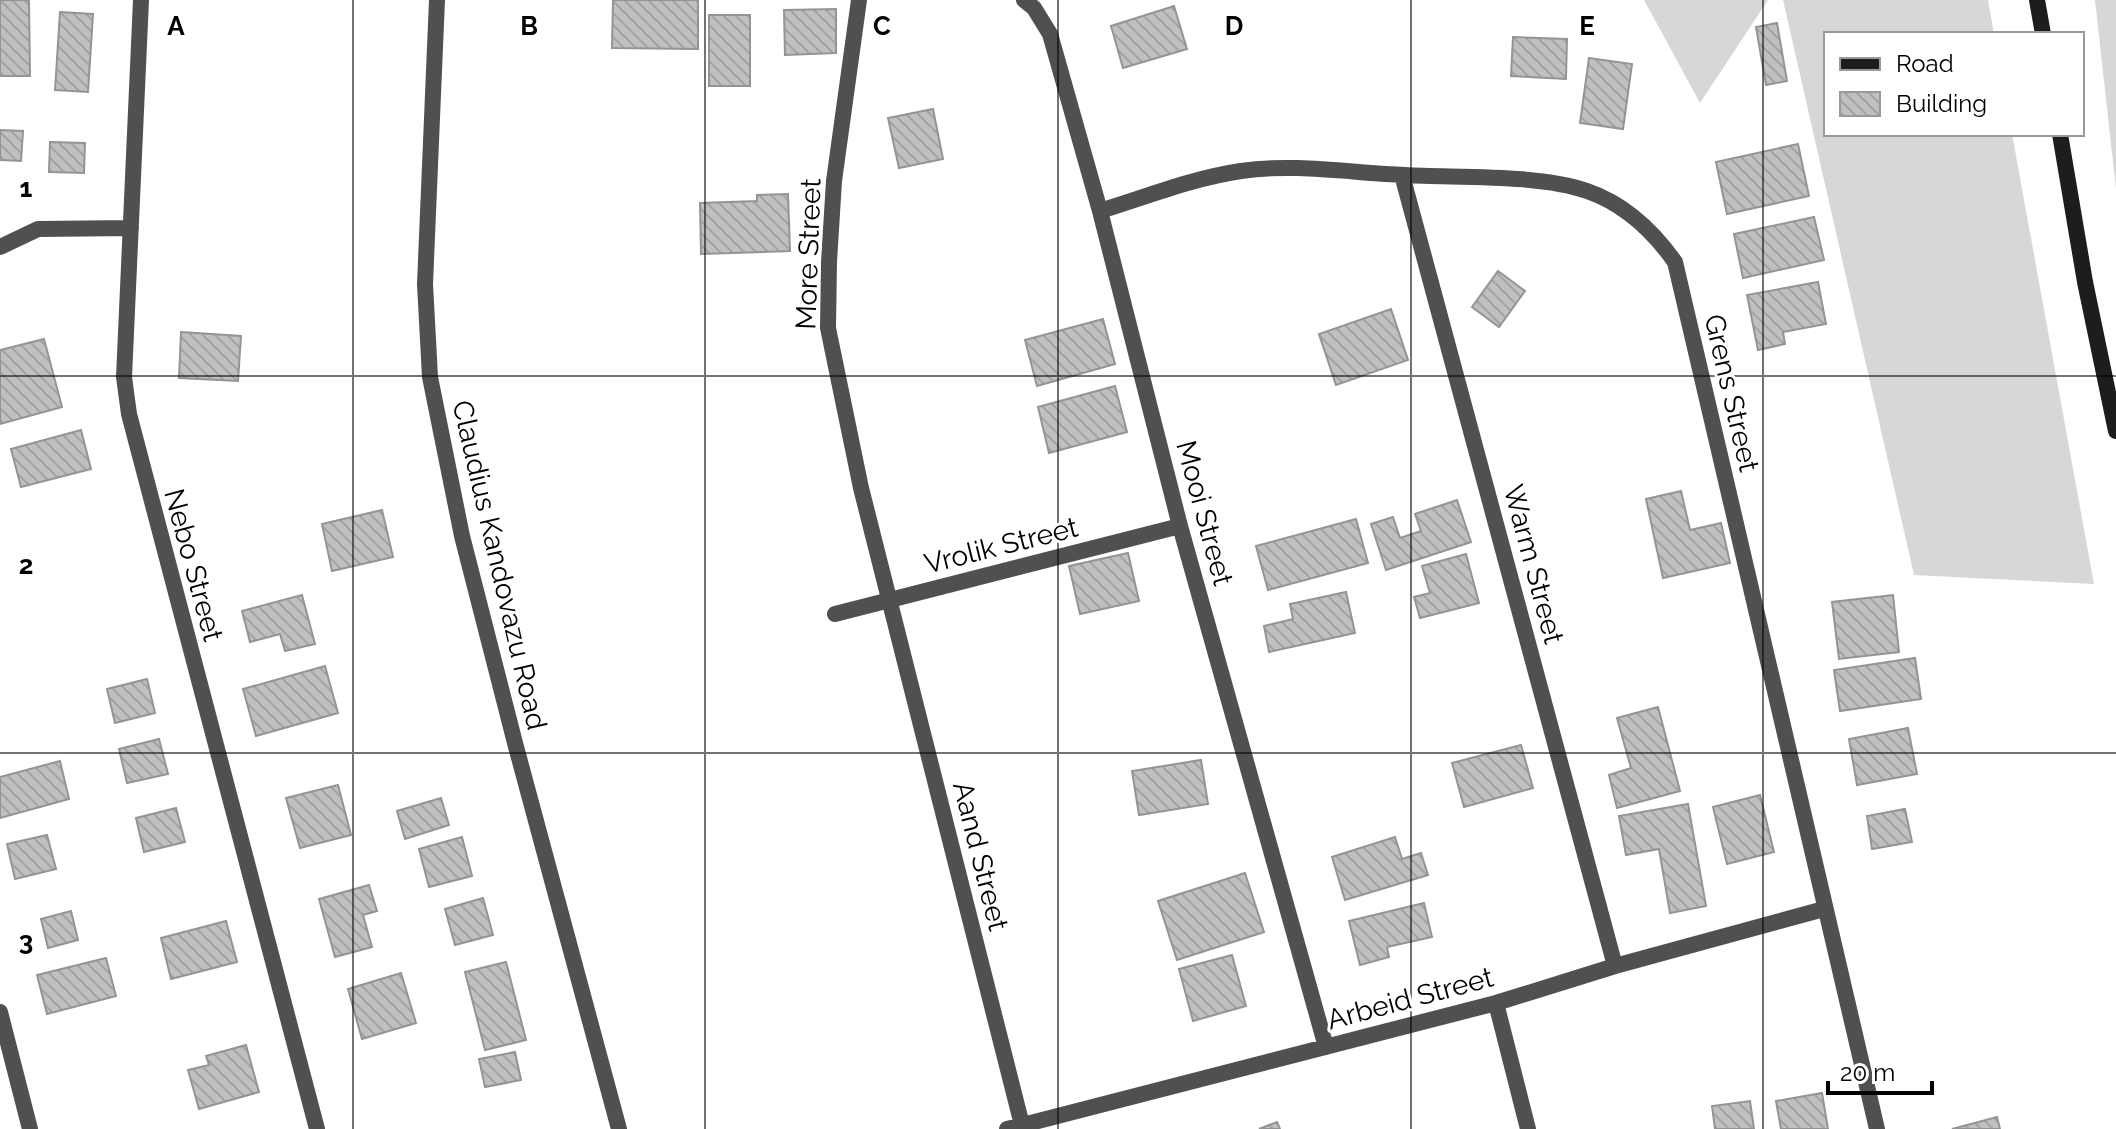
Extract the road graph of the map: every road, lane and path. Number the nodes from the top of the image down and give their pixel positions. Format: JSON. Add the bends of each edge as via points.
{"nodes":[{"id":1,"x":141,"y":0,"type":"edge"},
{"id":2,"x":437,"y":0,"type":"edge"},
{"id":3,"x":859,"y":0,"type":"edge"},
{"id":4,"x":1024,"y":0,"type":"edge"},
{"id":5,"x":2037,"y":0,"type":"edge"},
{"id":6,"x":2043,"y":32,"type":"edge"},
{"id":7,"x":2060,"y":136,"type":"edge"},
{"id":8,"x":1402,"y":175,"type":"junction"},
{"id":9,"x":1100,"y":211,"type":"junction"},
{"id":10,"x":131,"y":228,"type":"junction"},
{"id":11,"x":0,"y":247,"type":"edge"},
{"id":12,"x":2116,"y":431,"type":"edge"},
{"id":13,"x":1180,"y":526,"type":"junction"},
{"id":14,"x":890,"y":600,"type":"junction"},
{"id":15,"x":835,"y":614,"type":"dead end"},
{"id":16,"x":1824,"y":909,"type":"junction"},
{"id":17,"x":1615,"y":966,"type":"junction"},
{"id":18,"x":1496,"y":1003,"type":"junction"},
{"id":19,"x":0,"y":1012,"type":"edge"},
{"id":20,"x":1326,"y":1047,"type":"junction"},
{"id":21,"x":1017,"y":1127,"type":"edge"},
{"id":22,"x":30,"y":1129,"type":"edge"},
{"id":23,"x":317,"y":1129,"type":"edge"},
{"id":24,"x":619,"y":1129,"type":"edge"},
{"id":25,"x":1528,"y":1129,"type":"edge"},
{"id":26,"x":1877,"y":1129,"type":"edge"}],
"edges":[{"from":1,"to":10,"type":"street","name":"Nebo Street"},
{"from":2,"to":24,"type":"street","name":"Claudius Kandovazu Road","via":[[425,284],[430,377],[473,580]]},
{"from":3,"to":14,"type":"street","name":"More Street","via":[[834,181],[828,328]]},
{"from":4,"to":9,"type":"street","name":"Mooi Street","via":[[1050,34]]},
{"from":5,"to":6,"type":"main road"},
{"from":7,"to":12,"type":"main road"},
{"from":8,"to":9,"type":"street","name":"Grens Street","via":[[1242,171]]},
{"from":8,"to":16,"type":"street","name":"Grens Street","via":[[1539,181],[1587,190],[1629,212],[1675,262]]},
{"from":8,"to":17,"type":"street","name":"Warm Street"},
{"from":9,"to":13,"type":"street","name":"Mooi Street"},
{"from":10,"to":11,"type":"street","via":[[38,229]]},
{"from":10,"to":23,"type":"street","name":"Nebo Street","via":[[124,377],[129,414]]},
{"from":13,"to":14,"type":"street","name":"Vrolik Street"},
{"from":13,"to":20,"type":"street","name":"Mooi Street"},
{"from":14,"to":15,"type":"street","name":"Vrolik Street"},
{"from":14,"to":21,"type":"street","name":"Aand Street"},
{"from":16,"to":17,"type":"street","name":"Arbeid Street"},
{"from":16,"to":26,"type":"street","name":"Grens Street"},
{"from":17,"to":18,"type":"street","name":"Arbeid Street"},
{"from":18,"to":20,"type":"street","name":"Arbeid Street"},
{"from":18,"to":25,"type":"street"},
{"from":19,"to":22,"type":"street"},
{"from":20,"to":21,"type":"street","name":"Arbeid Street"}]}
